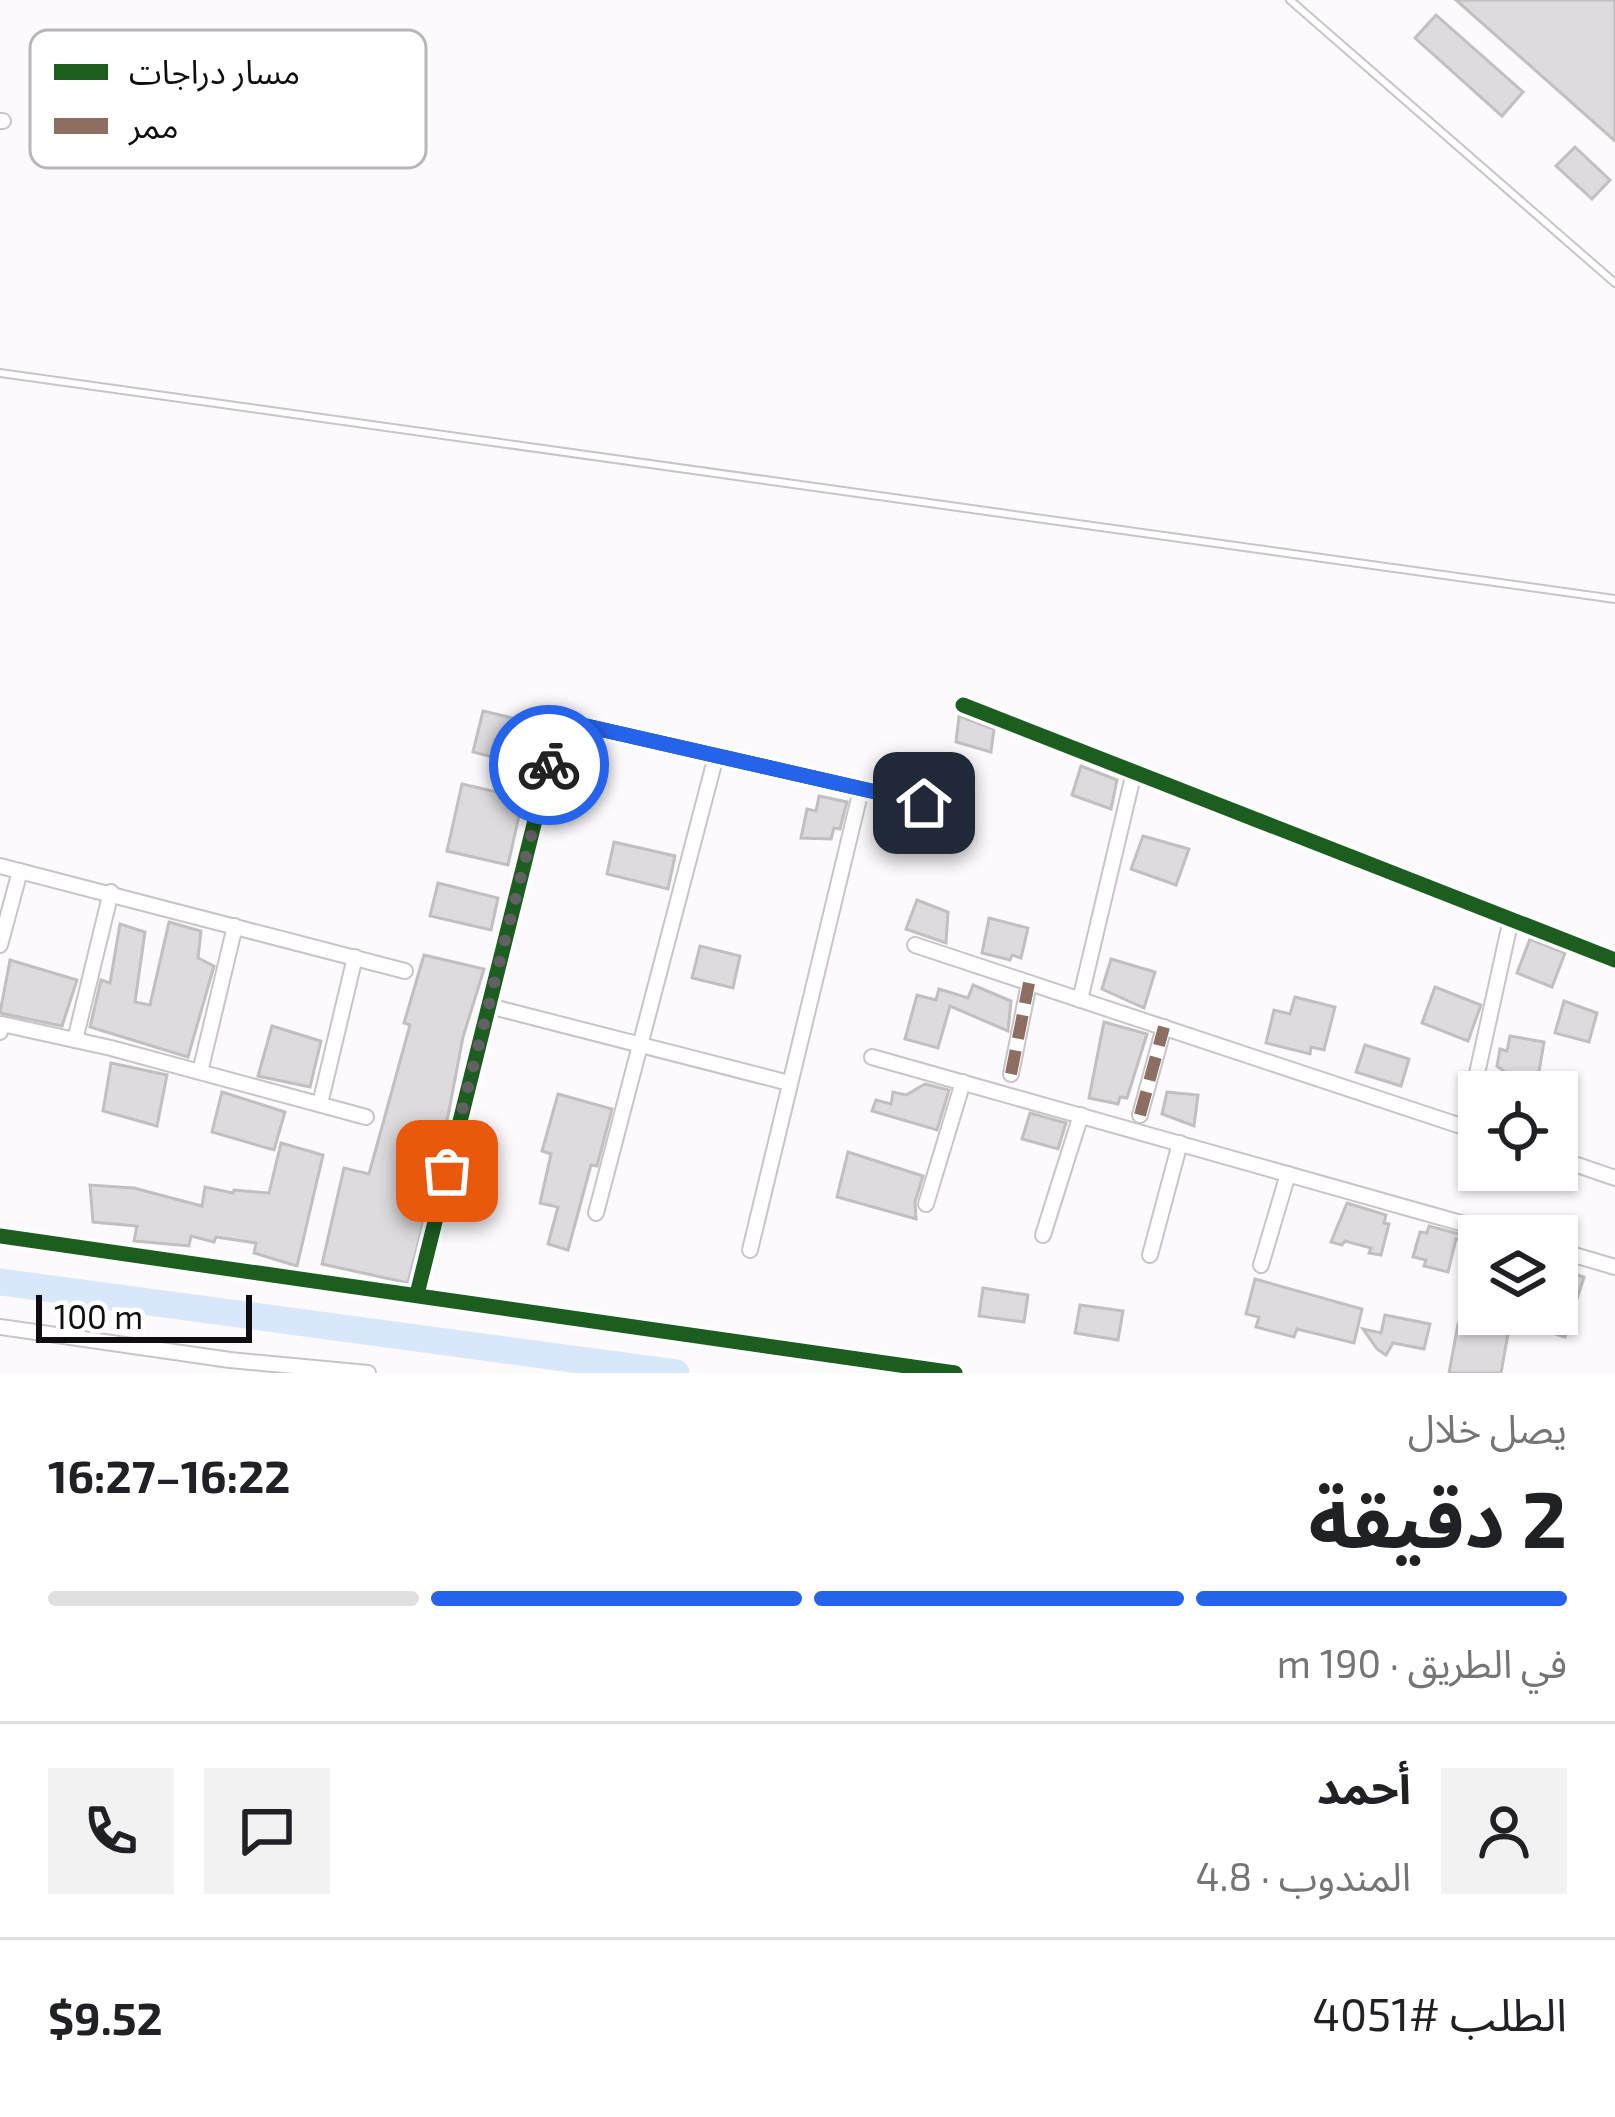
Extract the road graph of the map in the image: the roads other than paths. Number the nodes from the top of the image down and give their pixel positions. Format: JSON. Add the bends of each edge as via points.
{"nodes":[{"id":1,"x":1290,"y":0,"type":"edge"},
{"id":2,"x":1615,"y":283,"type":"edge"},
{"id":3,"x":0,"y":373,"type":"edge"},
{"id":4,"x":1615,"y":599,"type":"edge"},
{"id":5,"x":963,"y":705,"type":"dead end"},
{"id":6,"x":716,"y":757,"type":"junction"},
{"id":7,"x":1134,"y":772,"type":"junction"},
{"id":8,"x":861,"y":790,"type":"junction"},
{"id":9,"x":924,"y":803,"type":"dead end"},
{"id":10,"x":0,"y":866,"type":"edge"},
{"id":11,"x":20,"y":871,"type":"junction"},
{"id":12,"x":110,"y":892,"type":"junction"},
{"id":13,"x":1511,"y":920,"type":"junction"},
{"id":14,"x":235,"y":926,"type":"junction"},
{"id":15,"x":0,"y":945,"type":"edge"},
{"id":16,"x":915,"y":945,"type":"dead end"},
{"id":17,"x":355,"y":958,"type":"junction"},
{"id":18,"x":1615,"y":960,"type":"edge"},
{"id":19,"x":405,"y":971,"type":"dead end"},
{"id":20,"x":1029,"y":983,"type":"junction"},
{"id":21,"x":1080,"y":1000,"type":"junction"},
{"id":22,"x":489,"y":1006,"type":"junction"},
{"id":23,"x":1,"y":1027,"type":"edge"},
{"id":24,"x":1163,"y":1028,"type":"junction"},
{"id":25,"x":75,"y":1040,"type":"junction"},
{"id":26,"x":643,"y":1046,"type":"junction"},
{"id":27,"x":872,"y":1057,"type":"dead end"},
{"id":28,"x":1478,"y":1071,"type":"edge"},
{"id":29,"x":200,"y":1072,"type":"junction"},
{"id":30,"x":1011,"y":1074,"type":"dead end"},
{"id":31,"x":963,"y":1082,"type":"junction"},
{"id":32,"x":789,"y":1083,"type":"junction"},
{"id":33,"x":320,"y":1104,"type":"junction"},
{"id":34,"x":1081,"y":1115,"type":"junction"},
{"id":35,"x":1140,"y":1115,"type":"dead end"},
{"id":36,"x":366,"y":1117,"type":"dead end"},
{"id":37,"x":1458,"y":1125,"type":"edge"},
{"id":38,"x":1180,"y":1143,"type":"junction"},
{"id":39,"x":1578,"y":1166,"type":"edge"},
{"id":40,"x":1288,"y":1174,"type":"junction"},
{"id":41,"x":1615,"y":1178,"type":"edge"},
{"id":42,"x":926,"y":1204,"type":"dead end"},
{"id":43,"x":596,"y":1213,"type":"dead end"},
{"id":44,"x":1458,"y":1222,"type":"edge"},
{"id":45,"x":1043,"y":1234,"type":"dead end"},
{"id":46,"x":0,"y":1236,"type":"edge"},
{"id":47,"x":750,"y":1250,"type":"dead end"},
{"id":48,"x":1150,"y":1255,"type":"dead end"},
{"id":49,"x":1578,"y":1256,"type":"edge"},
{"id":50,"x":1261,"y":1265,"type":"dead end"},
{"id":51,"x":1615,"y":1267,"type":"edge"},
{"id":52,"x":416,"y":1294,"type":"junction"},
{"id":53,"x":0,"y":1327,"type":"edge"},
{"id":54,"x":229,"y":1366,"type":"edge"},
{"id":55,"x":368,"y":1373,"type":"edge"},
{"id":56,"x":955,"y":1373,"type":"edge"}],
"edges":[{"from":1,"to":2,"type":"lane"},
{"from":3,"to":4,"type":"lane"},
{"from":5,"to":7,"type":"street"},
{"from":6,"to":8,"type":"street"},
{"from":6,"to":22,"type":"street","via":[[560,720]]},
{"from":6,"to":26,"type":"street"},
{"from":7,"to":13,"type":"street"},
{"from":7,"to":21,"type":"street"},
{"from":8,"to":9,"type":"street"},
{"from":8,"to":32,"type":"street"},
{"from":10,"to":11,"type":"street"},
{"from":11,"to":12,"type":"street"},
{"from":11,"to":15,"type":"street"},
{"from":12,"to":14,"type":"street"},
{"from":12,"to":25,"type":"street"},
{"from":13,"to":18,"type":"street"},
{"from":13,"to":28,"type":"street"},
{"from":14,"to":17,"type":"street"},
{"from":14,"to":29,"type":"street"},
{"from":16,"to":20,"type":"street"},
{"from":17,"to":19,"type":"street"},
{"from":17,"to":33,"type":"street"},
{"from":20,"to":21,"type":"street"},
{"from":20,"to":30,"type":"street"},
{"from":21,"to":24,"type":"street"},
{"from":22,"to":26,"type":"street"},
{"from":22,"to":52,"type":"street"},
{"from":23,"to":25,"type":"street"},
{"from":24,"to":35,"type":"street"},
{"from":24,"to":37,"type":"street"},
{"from":25,"to":29,"type":"street"},
{"from":26,"to":32,"type":"street"},
{"from":26,"to":43,"type":"street"},
{"from":27,"to":31,"type":"street"},
{"from":29,"to":33,"type":"street"},
{"from":31,"to":34,"type":"street"},
{"from":31,"to":42,"type":"street"},
{"from":32,"to":47,"type":"street"},
{"from":33,"to":36,"type":"street"},
{"from":34,"to":38,"type":"street"},
{"from":34,"to":45,"type":"street"},
{"from":38,"to":40,"type":"street"},
{"from":38,"to":48,"type":"street"},
{"from":39,"to":41,"type":"street"},
{"from":40,"to":44,"type":"street"},
{"from":40,"to":50,"type":"street"},
{"from":46,"to":52,"type":"street"},
{"from":49,"to":51,"type":"street"},
{"from":52,"to":56,"type":"street"},
{"from":53,"to":54,"type":"street"},
{"from":54,"to":55,"type":"street"}]}
